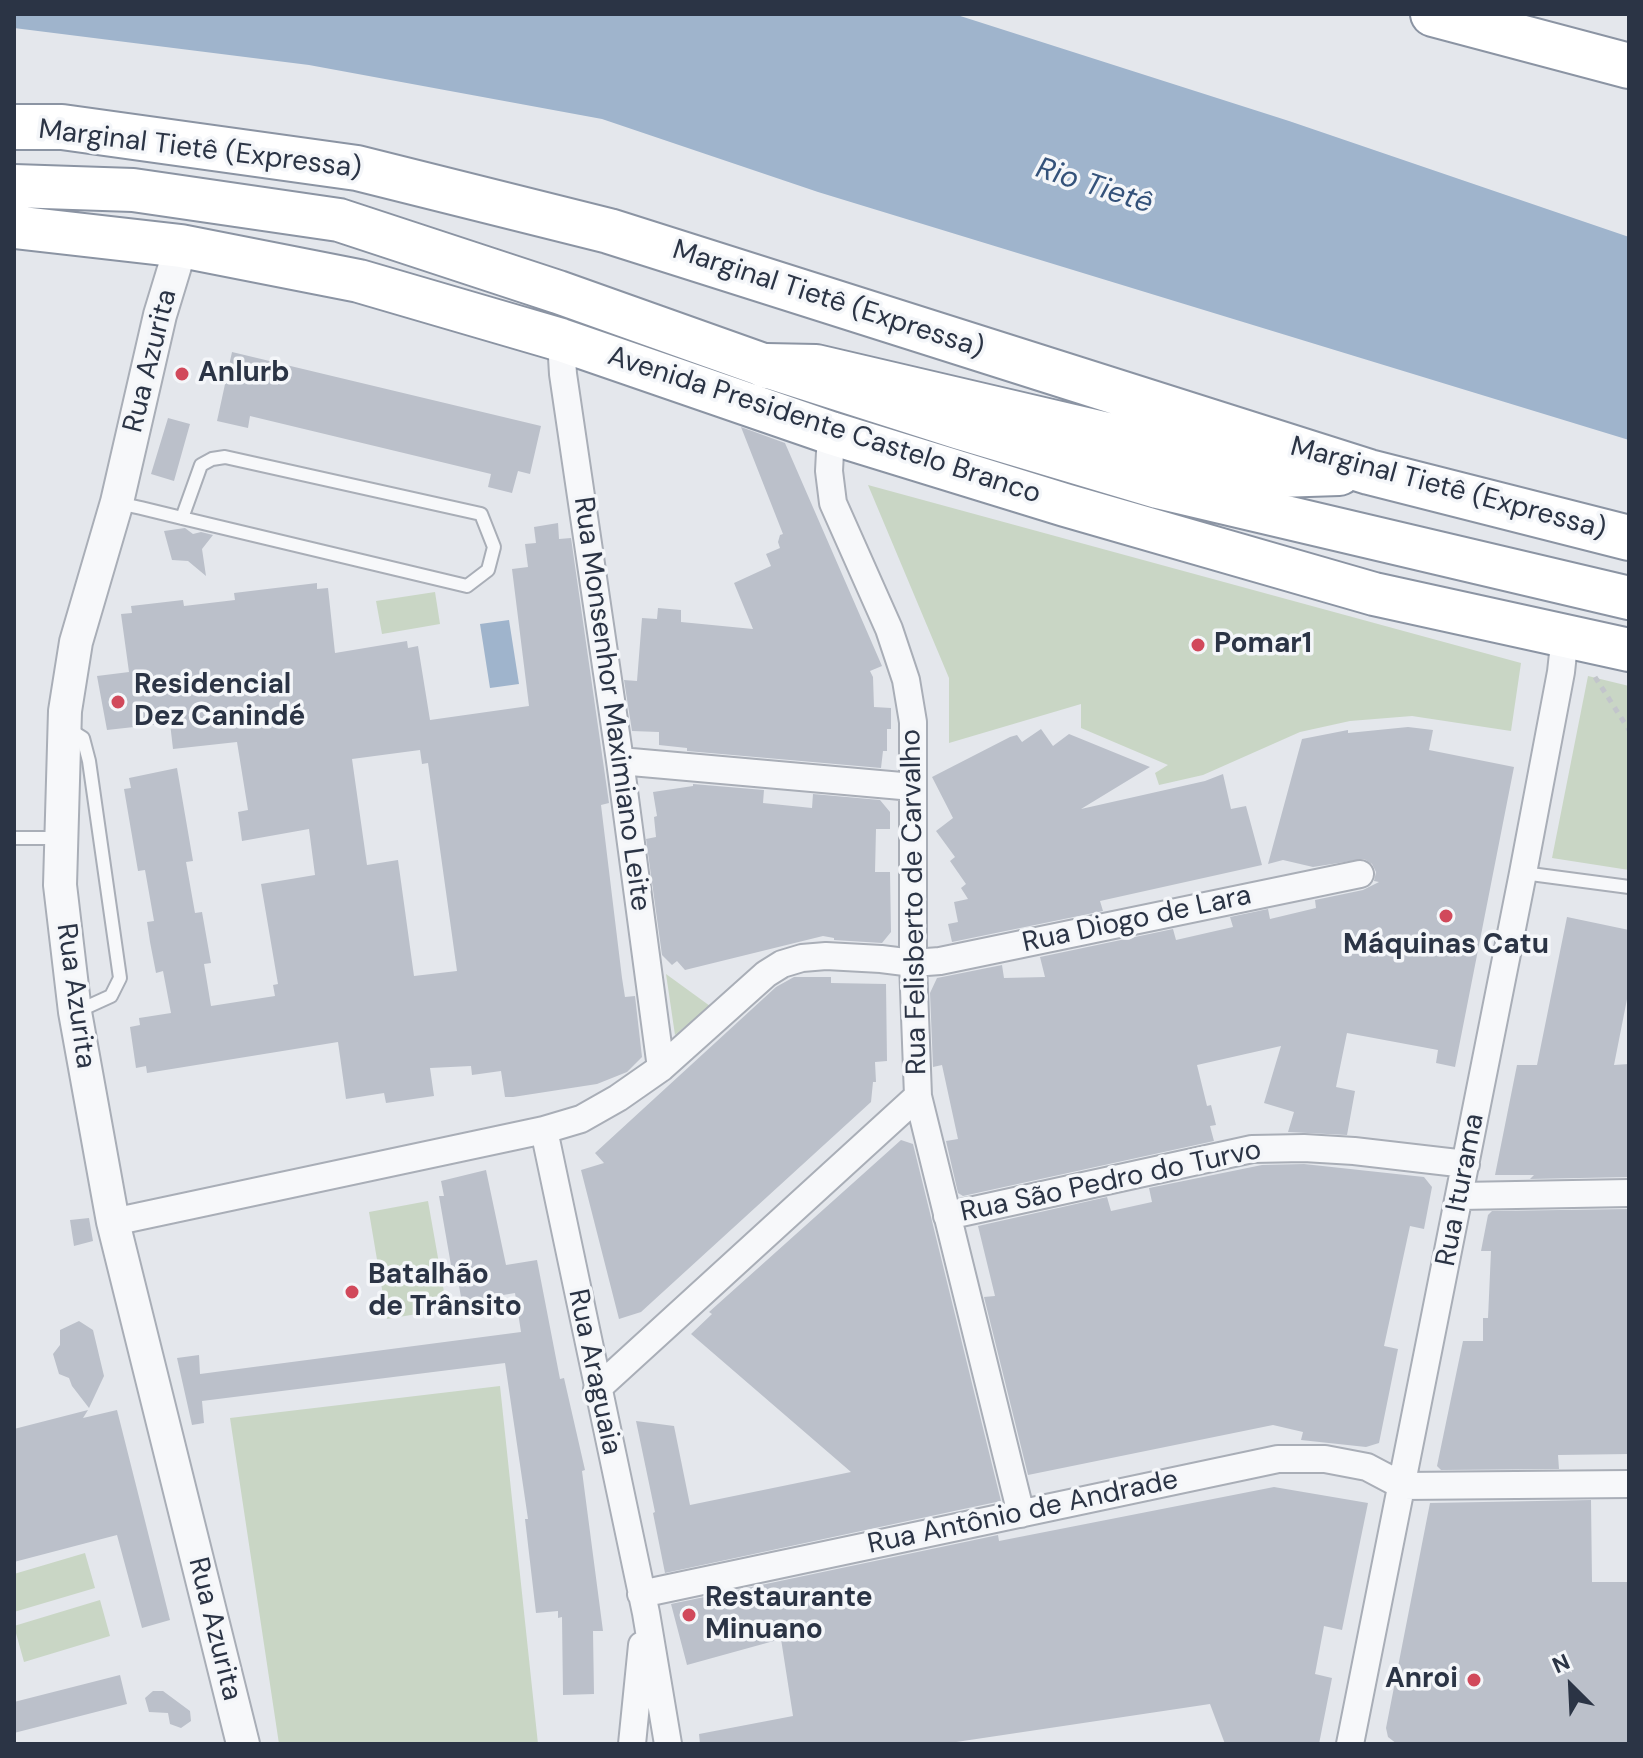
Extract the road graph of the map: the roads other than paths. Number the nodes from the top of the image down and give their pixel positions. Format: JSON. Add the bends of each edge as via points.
{"nodes":[{"id":1,"x":1433,"y":14,"type":"edge"},
{"id":2,"x":1629,"y":66,"type":"edge"},
{"id":3,"x":14,"y":127,"type":"edge"},
{"id":4,"x":14,"y":186,"type":"edge"},
{"id":5,"x":14,"y":227,"type":"edge"},
{"id":6,"x":181,"y":246,"type":"junction"},
{"id":7,"x":561,"y":340,"type":"junction"},
{"id":8,"x":766,"y":366,"type":"junction"},
{"id":9,"x":831,"y":433,"type":"junction"},
{"id":10,"x":1369,"y":472,"type":"junction"},
{"id":11,"x":117,"y":502,"type":"junction"},
{"id":12,"x":182,"y":518,"type":"junction"},
{"id":13,"x":1629,"y":538,"type":"edge"},
{"id":14,"x":1629,"y":598,"type":"edge"},
{"id":15,"x":1567,"y":635,"type":"junction"},
{"id":16,"x":1629,"y":650,"type":"edge"},
{"id":17,"x":64,"y":726,"type":"junction"},
{"id":18,"x":620,"y":761,"type":"junction"},
{"id":19,"x":913,"y":787,"type":"junction"},
{"id":20,"x":14,"y":838,"type":"edge"},
{"id":21,"x":61,"y":838,"type":"junction"},
{"id":22,"x":1523,"y":873,"type":"junction"},
{"id":23,"x":1360,"y":874,"type":"dead end"},
{"id":24,"x":1629,"y":887,"type":"edge"},
{"id":25,"x":913,"y":963,"type":"junction"},
{"id":26,"x":75,"y":1012,"type":"junction"},
{"id":27,"x":661,"y":1068,"type":"junction"},
{"id":28,"x":918,"y":1096,"type":"junction"},
{"id":29,"x":544,"y":1130,"type":"junction"},
{"id":30,"x":1466,"y":1164,"type":"junction"},
{"id":31,"x":1629,"y":1193,"type":"edge"},
{"id":32,"x":1460,"y":1196,"type":"junction"},
{"id":33,"x":947,"y":1216,"type":"junction"},
{"id":34,"x":113,"y":1222,"type":"junction"},
{"id":35,"x":597,"y":1389,"type":"junction"},
{"id":36,"x":1629,"y":1484,"type":"edge"},
{"id":37,"x":1403,"y":1486,"type":"junction"},
{"id":38,"x":1021,"y":1514,"type":"junction"},
{"id":39,"x":643,"y":1604,"type":"junction"},
{"id":40,"x":243,"y":1744,"type":"edge"},
{"id":41,"x":632,"y":1744,"type":"edge"},
{"id":42,"x":668,"y":1744,"type":"edge"},
{"id":43,"x":1350,"y":1744,"type":"edge"}],
"edges":[{"from":1,"to":2,"type":"highway"},
{"from":3,"to":10,"type":"highway","name":"Marginal Tietê (Expressa)","via":[[62,127],[357,168],[609,231]]},
{"from":4,"to":8,"type":"highway","via":[[133,190],[339,220]]},
{"from":5,"to":6,"type":"highway","name":"Avenida Presidente Castelo Branco"},
{"from":6,"to":7,"type":"highway","name":"Avenida Presidente Castelo Branco","via":[[359,281]]},
{"from":6,"to":11,"type":"street","name":"Rua Azurita"},
{"from":7,"to":9,"type":"highway","name":"Avenida Presidente Castelo Branco"},
{"from":7,"to":18,"type":"street","name":"Rua Monsenhor Maximiano Leite"},
{"from":8,"to":10,"type":"highway","via":[[816,367],[1278,475]]},
{"from":8,"to":14,"type":"highway","via":[[1158,487]]},
{"from":9,"to":15,"type":"highway","name":"Avenida Presidente Castelo Branco","via":[[1374,594]]},
{"from":9,"to":19,"type":"street","name":"Rua Felisberto de Carvalho","via":[[833,503],[906,680],[913,722]]},
{"from":10,"to":13,"type":"highway","name":"Marginal Tietê (Expressa)"},
{"from":11,"to":12,"type":"lane"},
{"from":11,"to":17,"type":"street","name":"Rua Azurita","via":[[76,642]]},
{"from":12,"to":12,"type":"lane","via":[[201,465],[225,457],[481,514],[494,547],[488,570],[467,586]]},
{"from":15,"to":16,"type":"highway","name":"Avenida Presidente Castelo Branco"},
{"from":15,"to":22,"type":"street","name":"Rua Iturama"},
{"from":17,"to":21,"type":"street","name":"Rua Azurita"},
{"from":17,"to":26,"type":"lane","via":[[83,738],[86,750],[120,978],[111,996]]},
{"from":18,"to":19,"type":"street"},
{"from":18,"to":27,"type":"street","name":"Rua Monsenhor Maximiano Leite"},
{"from":19,"to":25,"type":"street","name":"Rua Felisberto de Carvalho"},
{"from":20,"to":21,"type":"lane"},
{"from":21,"to":26,"type":"street","name":"Rua Azurita","via":[[60,885]]},
{"from":22,"to":24,"type":"lane"},
{"from":22,"to":30,"type":"street","name":"Rua Iturama"},
{"from":23,"to":25,"type":"street","name":"Rua Diogo de Lara"},
{"from":25,"to":27,"type":"street","name":"Rua Diogo de Lara","via":[[826,956],[782,964]]},
{"from":25,"to":28,"type":"street","name":"Rua Felisberto de Carvalho"},
{"from":26,"to":34,"type":"street","name":"Rua Azurita"},
{"from":27,"to":29,"type":"street","name":"Rua Diogo de Lara","via":[[581,1119]]},
{"from":28,"to":33,"type":"street"},
{"from":28,"to":35,"type":"street","name":"Rua Felisberto de Carvalho"},
{"from":29,"to":34,"type":"street","name":"Rua Diogo de Lara"},
{"from":29,"to":35,"type":"street","name":"Rua Araguaia"},
{"from":30,"to":32,"type":"street","name":"Rua Iturama"},
{"from":30,"to":33,"type":"street","name":"Rua São Pedro do Turvo","via":[[1354,1151],[1252,1149]]},
{"from":31,"to":32,"type":"street"},
{"from":32,"to":37,"type":"street","name":"Rua Iturama"},
{"from":33,"to":38,"type":"street"},
{"from":34,"to":40,"type":"street","name":"Rua Azurita"},
{"from":35,"to":39,"type":"street","name":"Rua Araguaia"},
{"from":36,"to":37,"type":"street"},
{"from":37,"to":38,"type":"street","name":"Rua Antônio de Andrade","via":[[1367,1467],[1325,1459],[1278,1459]]},
{"from":37,"to":43,"type":"street","name":"Rua Iturama"},
{"from":38,"to":39,"type":"street","name":"Rua Antônio de Andrade"},
{"from":39,"to":41,"type":"street","name":"Rua Araguaia"},
{"from":39,"to":42,"type":"street","name":"Rua Araguaia"}]}
